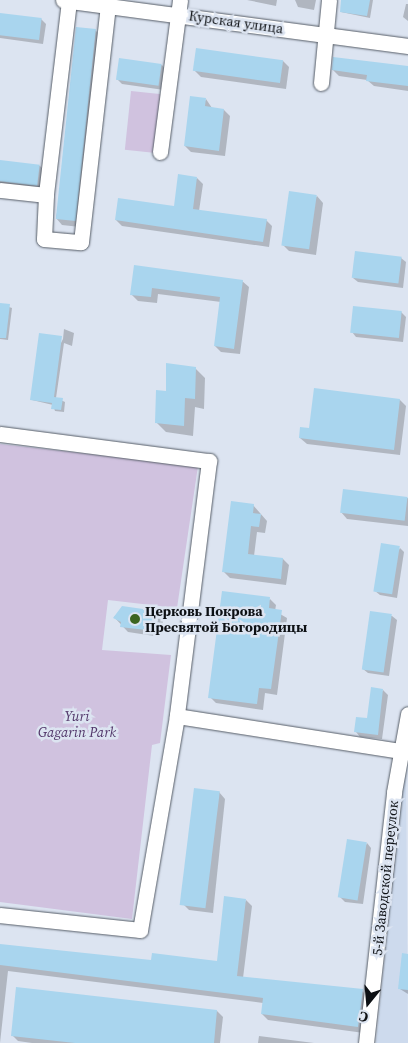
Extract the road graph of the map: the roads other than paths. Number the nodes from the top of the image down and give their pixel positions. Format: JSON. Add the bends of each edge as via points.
{"nodes":[{"id":1,"x":63,"y":0,"type":"edge"},
{"id":2,"x":329,"y":0,"type":"edge"},
{"id":3,"x":69,"y":1,"type":"edge"},
{"id":4,"x":108,"y":6,"type":"junction"},
{"id":5,"x":179,"y":7,"type":"edge"},
{"id":6,"x":325,"y":34,"type":"junction"},
{"id":7,"x":408,"y":46,"type":"edge"},
{"id":8,"x":321,"y":83,"type":"dead end"},
{"id":9,"x":160,"y":152,"type":"dead end"},
{"id":10,"x":0,"y":190,"type":"edge"},
{"id":11,"x":46,"y":195,"type":"junction"},
{"id":12,"x":0,"y":434,"type":"edge"},
{"id":13,"x":408,"y":714,"type":"edge"},
{"id":14,"x":177,"y":716,"type":"junction"},
{"id":15,"x":400,"y":751,"type":"junction"},
{"id":16,"x":0,"y":915,"type":"edge"},
{"id":17,"x":366,"y":1043,"type":"edge"}],
"edges":[{"from":1,"to":3,"type":"street","name":"Курская улица"},
{"from":2,"to":6,"type":"street"},
{"from":3,"to":4,"type":"street","name":"Курская улица"},
{"from":3,"to":11,"type":"street"},
{"from":4,"to":5,"type":"street","name":"Курская улица"},
{"from":4,"to":11,"type":"street","via":[[81,242],[44,239]]},
{"from":5,"to":6,"type":"street","name":"Курская улица"},
{"from":5,"to":9,"type":"street"},
{"from":6,"to":7,"type":"street","name":"Курская улица"},
{"from":6,"to":8,"type":"street"},
{"from":10,"to":11,"type":"street"},
{"from":12,"to":14,"type":"street","via":[[209,460]]},
{"from":13,"to":15,"type":"street","name":"5-й Заводской переулок"},
{"from":14,"to":15,"type":"street"},
{"from":14,"to":16,"type":"street","via":[[140,930]]},
{"from":15,"to":17,"type":"street","name":"5-й Заводской переулок"}]}
